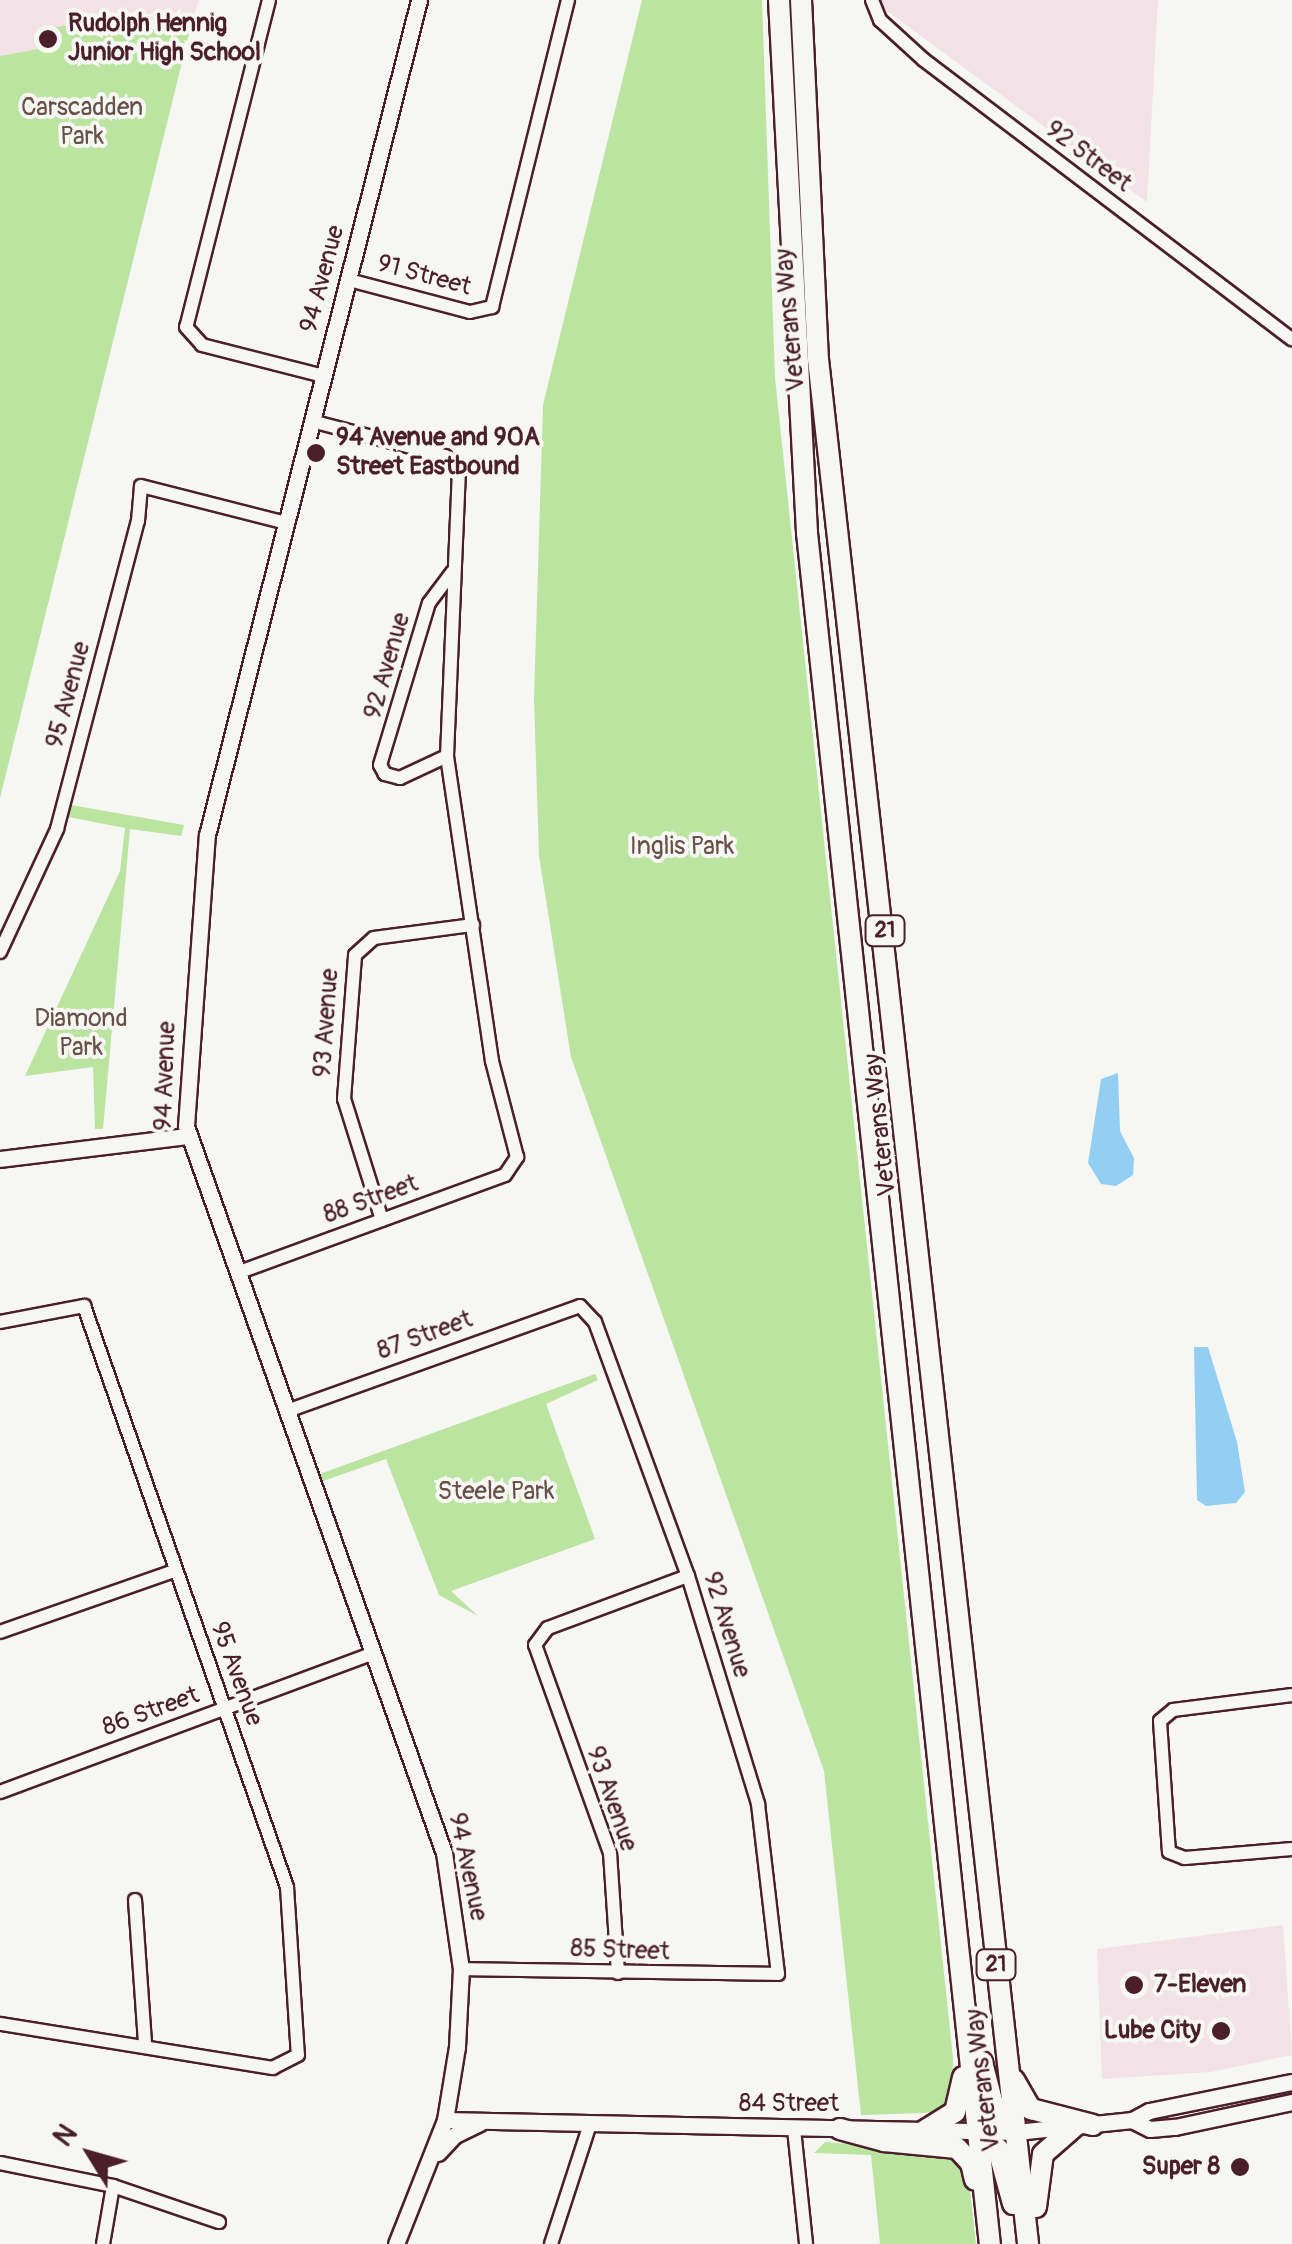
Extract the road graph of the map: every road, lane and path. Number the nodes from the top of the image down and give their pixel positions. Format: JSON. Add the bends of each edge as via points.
{"nodes":[{"id":1,"x":269,"y":0,"type":"edge"},
{"id":2,"x":419,"y":0,"type":"edge"},
{"id":3,"x":568,"y":0,"type":"edge"},
{"id":4,"x":778,"y":0,"type":"edge"},
{"id":5,"x":801,"y":0,"type":"edge"},
{"id":6,"x":872,"y":0,"type":"edge"},
{"id":7,"x":349,"y":280,"type":"junction"},
{"id":8,"x":1291,"y":339,"type":"edge"},
{"id":9,"x":324,"y":376,"type":"junction"},
{"id":10,"x":312,"y":421,"type":"junction"},
{"id":11,"x":286,"y":523,"type":"junction"},
{"id":12,"x":452,"y":572,"type":"junction"},
{"id":13,"x":447,"y":756,"type":"junction"},
{"id":14,"x":472,"y":925,"type":"junction"},
{"id":15,"x":0,"y":952,"type":"edge"},
{"id":16,"x":186,"y":1136,"type":"junction"},
{"id":17,"x":0,"y":1159,"type":"edge"},
{"id":18,"x":516,"y":1164,"type":"joint"},
{"id":19,"x":382,"y":1220,"type":"junction"},
{"id":20,"x":237,"y":1273,"type":"junction"},
{"id":21,"x":580,"y":1306,"type":"joint"},
{"id":22,"x":0,"y":1322,"type":"edge"},
{"id":23,"x":287,"y":1411,"type":"junction"},
{"id":24,"x":174,"y":1571,"type":"junction"},
{"id":25,"x":688,"y":1576,"type":"junction"},
{"id":26,"x":0,"y":1632,"type":"edge"},
{"id":27,"x":374,"y":1653,"type":"junction"},
{"id":28,"x":1292,"y":1694,"type":"edge"},
{"id":29,"x":226,"y":1708,"type":"junction"},
{"id":30,"x":0,"y":1792,"type":"edge"},
{"id":31,"x":1292,"y":1849,"type":"edge"},
{"id":32,"x":135,"y":1900,"type":"dead end"},
{"id":33,"x":461,"y":1970,"type":"junction"},
{"id":34,"x":618,"y":1973,"type":"junction"},
{"id":35,"x":778,"y":1974,"type":"joint"},
{"id":36,"x":0,"y":2024,"type":"edge"},
{"id":37,"x":969,"y":2037,"type":"junction"},
{"id":38,"x":145,"y":2043,"type":"junction"},
{"id":39,"x":1007,"y":2067,"type":"junction"},
{"id":40,"x":1292,"y":2082,"type":"edge"},
{"id":41,"x":450,"y":2087,"type":"junction"},
{"id":42,"x":1292,"y":2102,"type":"edge"},
{"id":43,"x":445,"y":2120,"type":"junction"},
{"id":44,"x":1132,"y":2120,"type":"junction"},
{"id":45,"x":478,"y":2122,"type":"junction"},
{"id":46,"x":1084,"y":2125,"type":"junction"},
{"id":47,"x":589,"y":2127,"type":"junction"},
{"id":48,"x":794,"y":2129,"type":"junction"},
{"id":49,"x":840,"y":2129,"type":"junction"},
{"id":50,"x":924,"y":2130,"type":"junction"},
{"id":51,"x":977,"y":2131,"type":"junction"},
{"id":52,"x":1016,"y":2132,"type":"junction"},
{"id":53,"x":432,"y":2160,"type":"junction"},
{"id":54,"x":0,"y":2164,"type":"edge"},
{"id":55,"x":113,"y":2186,"type":"junction"},
{"id":56,"x":220,"y":2222,"type":"dead end"},
{"id":57,"x":989,"y":2239,"type":"edge"},
{"id":58,"x":103,"y":2244,"type":"edge"},
{"id":59,"x":396,"y":2244,"type":"edge"},
{"id":60,"x":551,"y":2244,"type":"edge"},
{"id":61,"x":806,"y":2244,"type":"edge"},
{"id":62,"x":1026,"y":2244,"type":"edge"},
{"id":63,"x":1036,"y":2244,"type":"edge"}],
"edges":[{"from":1,"to":9,"type":"street","via":[[186,322],[188,338]]},
{"from":2,"to":7,"type":"street","name":"94 Avenue"},
{"from":3,"to":7,"type":"street","name":"91 Street","via":[[498,297],[488,311]]},
{"from":4,"to":37,"type":"main road","name":"Veterans Way","number":"21","via":[[807,533]]},
{"from":5,"to":39,"type":"main road","name":"Veterans Way","number":"21","via":[[818,359]]},
{"from":6,"to":8,"type":"street","name":"92 Street","via":[[880,20],[924,60]]},
{"from":7,"to":9,"type":"street","name":"94 Avenue"},
{"from":9,"to":10,"type":"street","name":"94 Avenue"},
{"from":10,"to":11,"type":"street","name":"94 Avenue"},
{"from":10,"to":12,"type":"street","via":[[454,463],[459,480]]},
{"from":11,"to":15,"type":"street","name":"95 Avenue","via":[[148,484],[140,489],[139,516],[57,829]]},
{"from":11,"to":16,"type":"street","name":"94 Avenue","via":[[206,835]]},
{"from":12,"to":13,"type":"street","name":"92 Avenue"},
{"from":12,"to":13,"type":"street","name":"92 Avenue","via":[[429,603],[380,765],[400,778]]},
{"from":13,"to":14,"type":"street","name":"92 Avenue"},
{"from":14,"to":18,"type":"street","name":"92 Avenue","via":[[494,1075],[517,1145]]},
{"from":14,"to":19,"type":"street","name":"93 Avenue","via":[[374,938],[360,946],[344,1099]]},
{"from":16,"to":17,"type":"street"},
{"from":16,"to":20,"type":"street","name":"94 Avenue"},
{"from":18,"to":19,"type":"street","name":"88 Street","via":[[505,1175]]},
{"from":19,"to":20,"type":"street","name":"88 Street"},
{"from":20,"to":23,"type":"street","name":"94 Avenue"},
{"from":21,"to":23,"type":"street","name":"87 Street"},
{"from":21,"to":25,"type":"street","name":"92 Avenue","via":[[595,1322]]},
{"from":22,"to":24,"type":"street","name":"95 Avenue","via":[[84,1306]]},
{"from":23,"to":27,"type":"street","name":"94 Avenue"},
{"from":24,"to":26,"type":"street"},
{"from":24,"to":29,"type":"street","name":"95 Avenue"},
{"from":25,"to":34,"type":"street","name":"93 Avenue","via":[[548,1628],[536,1645],[610,1854]]},
{"from":25,"to":35,"type":"street","name":"92 Avenue","via":[[758,1804]]},
{"from":27,"to":29,"type":"street","name":"86 Street"},
{"from":27,"to":33,"type":"street","name":"94 Avenue","via":[[444,1854]]},
{"from":28,"to":31,"type":"street","via":[[1174,1710],[1160,1722],[1169,1852],[1185,1858]]},
{"from":29,"to":30,"type":"street","name":"86 Street"},
{"from":29,"to":38,"type":"street","name":"95 Avenue","via":[[292,1914],[298,2054],[291,2064],[274,2068]]},
{"from":32,"to":38,"type":"street"},
{"from":33,"to":34,"type":"street","name":"85 Street"},
{"from":33,"to":41,"type":"street","name":"94 Avenue"},
{"from":34,"to":35,"type":"street","name":"85 Street"},
{"from":36,"to":38,"type":"street"},
{"from":37,"to":50,"type":"main road","via":[[958,2108]]},
{"from":37,"to":51,"type":"main road","name":"Veterans Way","number":"21"},
{"from":37,"to":52,"type":"main road","via":[[996,2116]]},
{"from":39,"to":46,"type":"main road","via":[[1031,2109]]},
{"from":39,"to":52,"type":"main road","name":"Veterans Way","number":"21"},
{"from":40,"to":44,"type":"street","name":"84 Street"},
{"from":41,"to":43,"type":"street","name":"94 Avenue"},
{"from":41,"to":45,"type":"street"},
{"from":42,"to":44,"type":"street","name":"84 Street","via":[[1176,2127],[1150,2129]]},
{"from":43,"to":45,"type":"street","name":"84 Street"},
{"from":43,"to":53,"type":"street","name":"94 Avenue"},
{"from":44,"to":46,"type":"street","name":"84 Street"},
{"from":45,"to":47,"type":"street","name":"84 Street"},
{"from":45,"to":53,"type":"street"},
{"from":46,"to":52,"type":"street","name":"84 Street"},
{"from":46,"to":63,"type":"main road","via":[[1048,2148],[1038,2167]]},
{"from":47,"to":48,"type":"street","name":"84 Street"},
{"from":47,"to":60,"type":"street"},
{"from":48,"to":49,"type":"street","name":"84 Street"},
{"from":48,"to":61,"type":"street"},
{"from":49,"to":50,"type":"street","name":"84 Street"},
{"from":49,"to":57,"type":"main road","via":[[962,2152],[974,2170],[978,2212]]},
{"from":50,"to":51,"type":"street","name":"84 Street"},
{"from":51,"to":52,"type":"street","name":"84 Street"},
{"from":51,"to":57,"type":"main road","name":"Veterans Way","number":"21"},
{"from":51,"to":62,"type":"main road","via":[[998,2149]]},
{"from":52,"to":62,"type":"main road","name":"Veterans Way","number":"21"},
{"from":53,"to":59,"type":"street","name":"94 Avenue"},
{"from":54,"to":55,"type":"street"},
{"from":55,"to":56,"type":"street"},
{"from":55,"to":58,"type":"street"}]}
